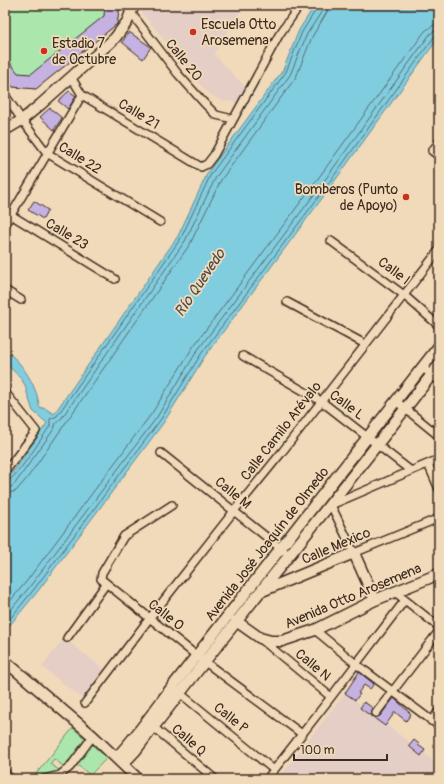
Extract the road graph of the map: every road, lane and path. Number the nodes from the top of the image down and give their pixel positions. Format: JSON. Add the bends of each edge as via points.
{"nodes":[{"id":1,"x":300,"y":5,"type":"edge"},
{"id":2,"x":130,"y":8,"type":"edge"},
{"id":3,"x":71,"y":77,"type":"junction"},
{"id":4,"x":5,"y":95,"type":"edge"},
{"id":5,"x":82,"y":95,"type":"junction"},
{"id":6,"x":233,"y":119,"type":"junction"},
{"id":7,"x":22,"y":120,"type":"junction"},
{"id":8,"x":5,"y":130,"type":"edge"},
{"id":9,"x":439,"y":142,"type":"edge"},
{"id":10,"x":47,"y":153,"type":"junction"},
{"id":11,"x":439,"y":156,"type":"edge"},
{"id":12,"x":5,"y":210,"type":"edge"},
{"id":13,"x":11,"y":215,"type":"junction"},
{"id":14,"x":160,"y":222,"type":"dead end"},
{"id":15,"x":5,"y":225,"type":"edge"},
{"id":16,"x":331,"y":241,"type":"dead end"},
{"id":17,"x":439,"y":250,"type":"edge"},
{"id":18,"x":115,"y":279,"type":"dead end"},
{"id":19,"x":5,"y":290,"type":"edge"},
{"id":20,"x":404,"y":295,"type":"junction"},
{"id":21,"x":21,"y":300,"type":"dead end"},
{"id":22,"x":287,"y":302,"type":"dead end"},
{"id":23,"x":439,"y":326,"type":"edge"},
{"id":24,"x":365,"y":344,"type":"junction"},
{"id":25,"x":439,"y":346,"type":"edge"},
{"id":26,"x":243,"y":356,"type":"dead end"},
{"id":27,"x":439,"y":365,"type":"edge"},
{"id":28,"x":422,"y":368,"type":"junction"},
{"id":29,"x":435,"y":378,"type":"edge"},
{"id":30,"x":5,"y":392,"type":"edge"},
{"id":31,"x":321,"y":401,"type":"junction"},
{"id":32,"x":396,"y":401,"type":"junction"},
{"id":33,"x":405,"y":408,"type":"junction"},
{"id":34,"x":439,"y":436,"type":"edge"},
{"id":35,"x":368,"y":437,"type":"junction"},
{"id":36,"x":376,"y":444,"type":"junction"},
{"id":37,"x":161,"y":453,"type":"dead end"},
{"id":38,"x":439,"y":459,"type":"edge"},
{"id":39,"x":428,"y":464,"type":"junction"},
{"id":40,"x":411,"y":471,"type":"junction"},
{"id":41,"x":5,"y":472,"type":"edge"},
{"id":42,"x":439,"y":489,"type":"edge"},
{"id":43,"x":331,"y":504,"type":"junction"},
{"id":44,"x":172,"y":505,"type":"dead end"},
{"id":45,"x":234,"y":511,"type":"junction"},
{"id":46,"x":439,"y":518,"type":"edge"},
{"id":47,"x":284,"y":552,"type":"junction"},
{"id":48,"x":354,"y":553,"type":"junction"},
{"id":49,"x":439,"y":574,"type":"edge"},
{"id":50,"x":106,"y":584,"type":"junction"},
{"id":51,"x":395,"y":592,"type":"junction"},
{"id":52,"x":258,"y":593,"type":"junction"},
{"id":53,"x":243,"y":598,"type":"junction"},
{"id":54,"x":375,"y":600,"type":"junction"},
{"id":55,"x":405,"y":600,"type":"junction"},
{"id":56,"x":149,"y":619,"type":"junction"},
{"id":57,"x":236,"y":621,"type":"junction"},
{"id":58,"x":439,"y":627,"type":"edge"},
{"id":59,"x":315,"y":630,"type":"junction"},
{"id":60,"x":439,"y":631,"type":"edge"},
{"id":61,"x":68,"y":638,"type":"dead end"},
{"id":62,"x":260,"y":638,"type":"junction"},
{"id":63,"x":201,"y":659,"type":"junction"},
{"id":64,"x":5,"y":661,"type":"edge"},
{"id":65,"x":356,"y":664,"type":"junction"},
{"id":66,"x":176,"y":690,"type":"junction"},
{"id":67,"x":393,"y":691,"type":"junction"},
{"id":68,"x":331,"y":698,"type":"junction"},
{"id":69,"x":85,"y":703,"type":"dead end"},
{"id":70,"x":439,"y":710,"type":"edge"},
{"id":71,"x":376,"y":713,"type":"dead end"},
{"id":72,"x":431,"y":721,"type":"junction"},
{"id":73,"x":150,"y":724,"type":"junction"},
{"id":74,"x":439,"y":726,"type":"edge"},
{"id":75,"x":302,"y":734,"type":"junction"},
{"id":76,"x":93,"y":736,"type":"junction"},
{"id":77,"x":119,"y":761,"type":"junction"},
{"id":78,"x":274,"y":770,"type":"junction"},
{"id":79,"x":5,"y":772,"type":"edge"},
{"id":80,"x":12,"y":779,"type":"edge"},
{"id":81,"x":44,"y":779,"type":"edge"},
{"id":82,"x":138,"y":779,"type":"edge"},
{"id":83,"x":215,"y":779,"type":"edge"},
{"id":84,"x":267,"y":779,"type":"edge"}],
"edges":[{"from":1,"to":6,"type":"street","via":[[279,36]]},
{"from":2,"to":3,"type":"main road","via":[[124,26],[115,38]]},
{"from":2,"to":6,"type":"street","name":"Calle 20","via":[[178,74],[204,103],[216,115]]},
{"from":3,"to":5,"type":"street","name":"Calle 21"},
{"from":3,"to":7,"type":"main road"},
{"from":4,"to":7,"type":"street","name":"Calle 22"},
{"from":5,"to":6,"type":"street","name":"Calle 21","via":[[201,167],[214,155]]},
{"from":5,"to":10,"type":"street"},
{"from":7,"to":8,"type":"main road"},
{"from":7,"to":10,"type":"street","name":"Calle 22"},
{"from":9,"to":11,"type":"street","via":[[432,151]]},
{"from":10,"to":13,"type":"street"},
{"from":10,"to":14,"type":"street","name":"Calle 22"},
{"from":12,"to":13,"type":"street","name":"Calle 23"},
{"from":13,"to":15,"type":"street"},
{"from":13,"to":18,"type":"street","name":"Calle 23"},
{"from":16,"to":20,"type":"street","name":"Calle I"},
{"from":17,"to":20,"type":"street","name":"Calle Camilo Arévalo"},
{"from":19,"to":21,"type":"street"},
{"from":20,"to":23,"type":"street","name":"Calle I"},
{"from":20,"to":24,"type":"street","name":"Calle Camilo Arévalo"},
{"from":22,"to":24,"type":"street"},
{"from":24,"to":31,"type":"street","name":"Calle Camilo Arévalo"},
{"from":25,"to":28,"type":"main road","name":"Avenida José Joaquín de Olmedo"},
{"from":26,"to":31,"type":"street","name":"Calle L"},
{"from":27,"to":29,"type":"main road","name":"Avenida José Joaquín de Olmedo"},
{"from":28,"to":29,"type":"street"},
{"from":28,"to":32,"type":"main road","name":"Avenida José Joaquín de Olmedo"},
{"from":29,"to":33,"type":"main road","name":"Avenida José Joaquín de Olmedo"},
{"from":30,"to":41,"type":"street","via":[[36,431]]},
{"from":31,"to":35,"type":"street","name":"Calle L"},
{"from":31,"to":45,"type":"street","name":"Calle Camilo Arévalo"},
{"from":32,"to":33,"type":"street"},
{"from":32,"to":35,"type":"main road","name":"Avenida José Joaquín de Olmedo"},
{"from":33,"to":34,"type":"street"},
{"from":33,"to":36,"type":"main road","name":"Avenida José Joaquín de Olmedo"},
{"from":35,"to":36,"type":"street","name":"Calle L"},
{"from":35,"to":47,"type":"main road","name":"Avenida José Joaquín de Olmedo"},
{"from":36,"to":40,"type":"street","name":"Calle L"},
{"from":36,"to":43,"type":"main road","name":"Avenida José Joaquín de Olmedo"},
{"from":37,"to":45,"type":"street","name":"Calle M"},
{"from":38,"to":39,"type":"street"},
{"from":39,"to":40,"type":"street"},
{"from":39,"to":42,"type":"street"},
{"from":40,"to":43,"type":"street"},
{"from":43,"to":47,"type":"main road","name":"Avenida José Joaquín de Olmedo"},
{"from":43,"to":48,"type":"street"},
{"from":44,"to":50,"type":"street","via":[[124,536],[102,573],[100,579]]},
{"from":45,"to":47,"type":"street","name":"Calle M"},
{"from":45,"to":56,"type":"street","name":"Calle Camilo Arévalo"},
{"from":46,"to":48,"type":"street","name":"Calle Mexico"},
{"from":47,"to":52,"type":"main road","name":"Avenida José Joaquín de Olmedo"},
{"from":47,"to":53,"type":"main road","name":"Avenida José Joaquín de Olmedo"},
{"from":48,"to":52,"type":"main road","name":"Calle Mexico"},
{"from":48,"to":54,"type":"main road"},
{"from":49,"to":51,"type":"main road","name":"Avenida Otto Arosemena"},
{"from":50,"to":56,"type":"street","name":"Calle O"},
{"from":50,"to":61,"type":"street"},
{"from":51,"to":54,"type":"main road","name":"Avenida Otto Arosemena"},
{"from":51,"to":55,"type":"street"},
{"from":52,"to":53,"type":"main road","name":"Calle Mexico"},
{"from":52,"to":57,"type":"main road","name":"Avenida José Joaquín de Olmedo"},
{"from":53,"to":63,"type":"main road","name":"Avenida José Joaquín de Olmedo"},
{"from":54,"to":59,"type":"main road","name":"Avenida Otto Arosemena"},
{"from":55,"to":58,"type":"street"},
{"from":55,"to":65,"type":"street"},
{"from":56,"to":63,"type":"street","name":"Calle O"},
{"from":56,"to":69,"type":"street","name":"Calle Camilo Arévalo"},
{"from":57,"to":62,"type":"main road","name":"Avenida Otto Arosemena"},
{"from":57,"to":63,"type":"main road","name":"Avenida José Joaquín de Olmedo"},
{"from":59,"to":62,"type":"main road","name":"Avenida Otto Arosemena","via":[[282,641],[271,642]]},
{"from":59,"to":65,"type":"street"},
{"from":60,"to":67,"type":"street"},
{"from":62,"to":68,"type":"street","name":"Calle N"},
{"from":63,"to":66,"type":"main road","name":"Avenida José Joaquín de Olmedo"},
{"from":63,"to":75,"type":"street","name":"Calle O"},
{"from":64,"to":76,"type":"main road"},
{"from":65,"to":67,"type":"street"},
{"from":65,"to":68,"type":"street"},
{"from":66,"to":73,"type":"main road","name":"Avenida José Joaquín de Olmedo"},
{"from":66,"to":78,"type":"street","name":"Calle P"},
{"from":67,"to":71,"type":"street"},
{"from":67,"to":72,"type":"street"},
{"from":68,"to":75,"type":"street"},
{"from":70,"to":72,"type":"street"},
{"from":72,"to":74,"type":"street"},
{"from":73,"to":77,"type":"main road","name":"Avenida José Joaquín de Olmedo","via":[[136,750]]},
{"from":73,"to":83,"type":"street","name":"Calle Q"},
{"from":75,"to":78,"type":"street"},
{"from":76,"to":77,"type":"main road"},
{"from":76,"to":81,"type":"street","via":[[70,767],[60,775]]},
{"from":77,"to":82,"type":"main road"},
{"from":78,"to":84,"type":"street"},
{"from":79,"to":80,"type":"street"}]}
